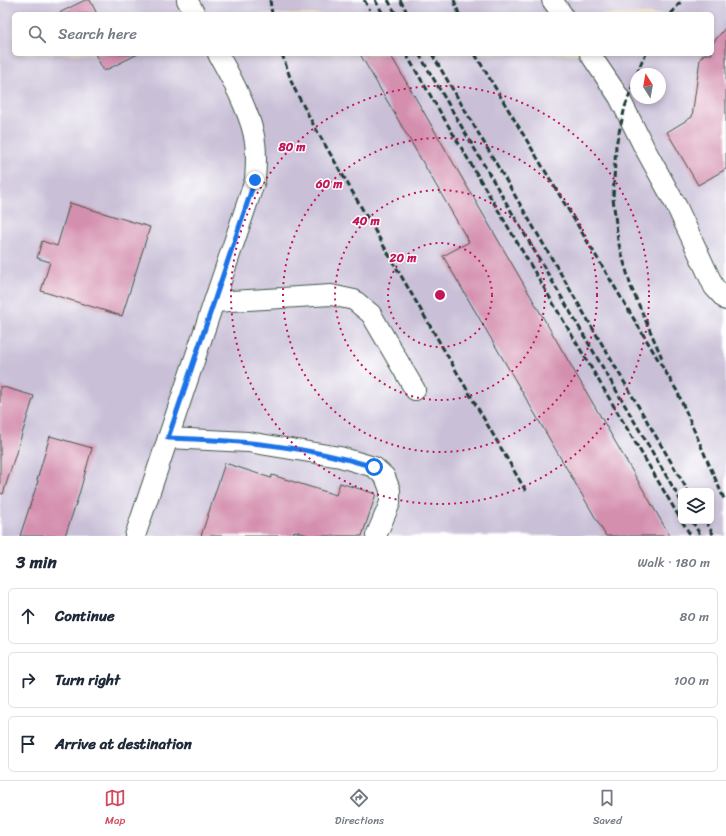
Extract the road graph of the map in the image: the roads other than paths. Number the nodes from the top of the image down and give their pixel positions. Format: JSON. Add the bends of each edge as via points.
{"nodes":[{"id":1,"x":186,"y":0,"type":"edge"},
{"id":2,"x":552,"y":0,"type":"edge"},
{"id":3,"x":194,"y":12,"type":"edge"},
{"id":4,"x":561,"y":12,"type":"edge"},
{"id":5,"x":219,"y":56,"type":"edge"},
{"id":6,"x":591,"y":56,"type":"edge"},
{"id":7,"x":726,"y":300,"type":"edge"},
{"id":8,"x":214,"y":302,"type":"junction"},
{"id":9,"x":415,"y":390,"type":"dead end"},
{"id":10,"x":168,"y":438,"type":"junction"},
{"id":11,"x":135,"y":536,"type":"edge"},
{"id":12,"x":376,"y":536,"type":"edge"}],
"edges":[{"from":1,"to":3,"type":"street"},
{"from":2,"to":4,"type":"street"},
{"from":5,"to":8,"type":"street","via":[[250,123],[256,161],[255,180]]},
{"from":6,"to":7,"type":"street","via":[[620,97],[677,207],[714,287]]},
{"from":8,"to":9,"type":"street","via":[[331,295],[354,300],[371,314]]},
{"from":8,"to":10,"type":"street"},
{"from":10,"to":11,"type":"street"},
{"from":10,"to":12,"type":"street","via":[[248,442],[340,457],[374,467],[385,477],[390,490],[390,503]]}]}
